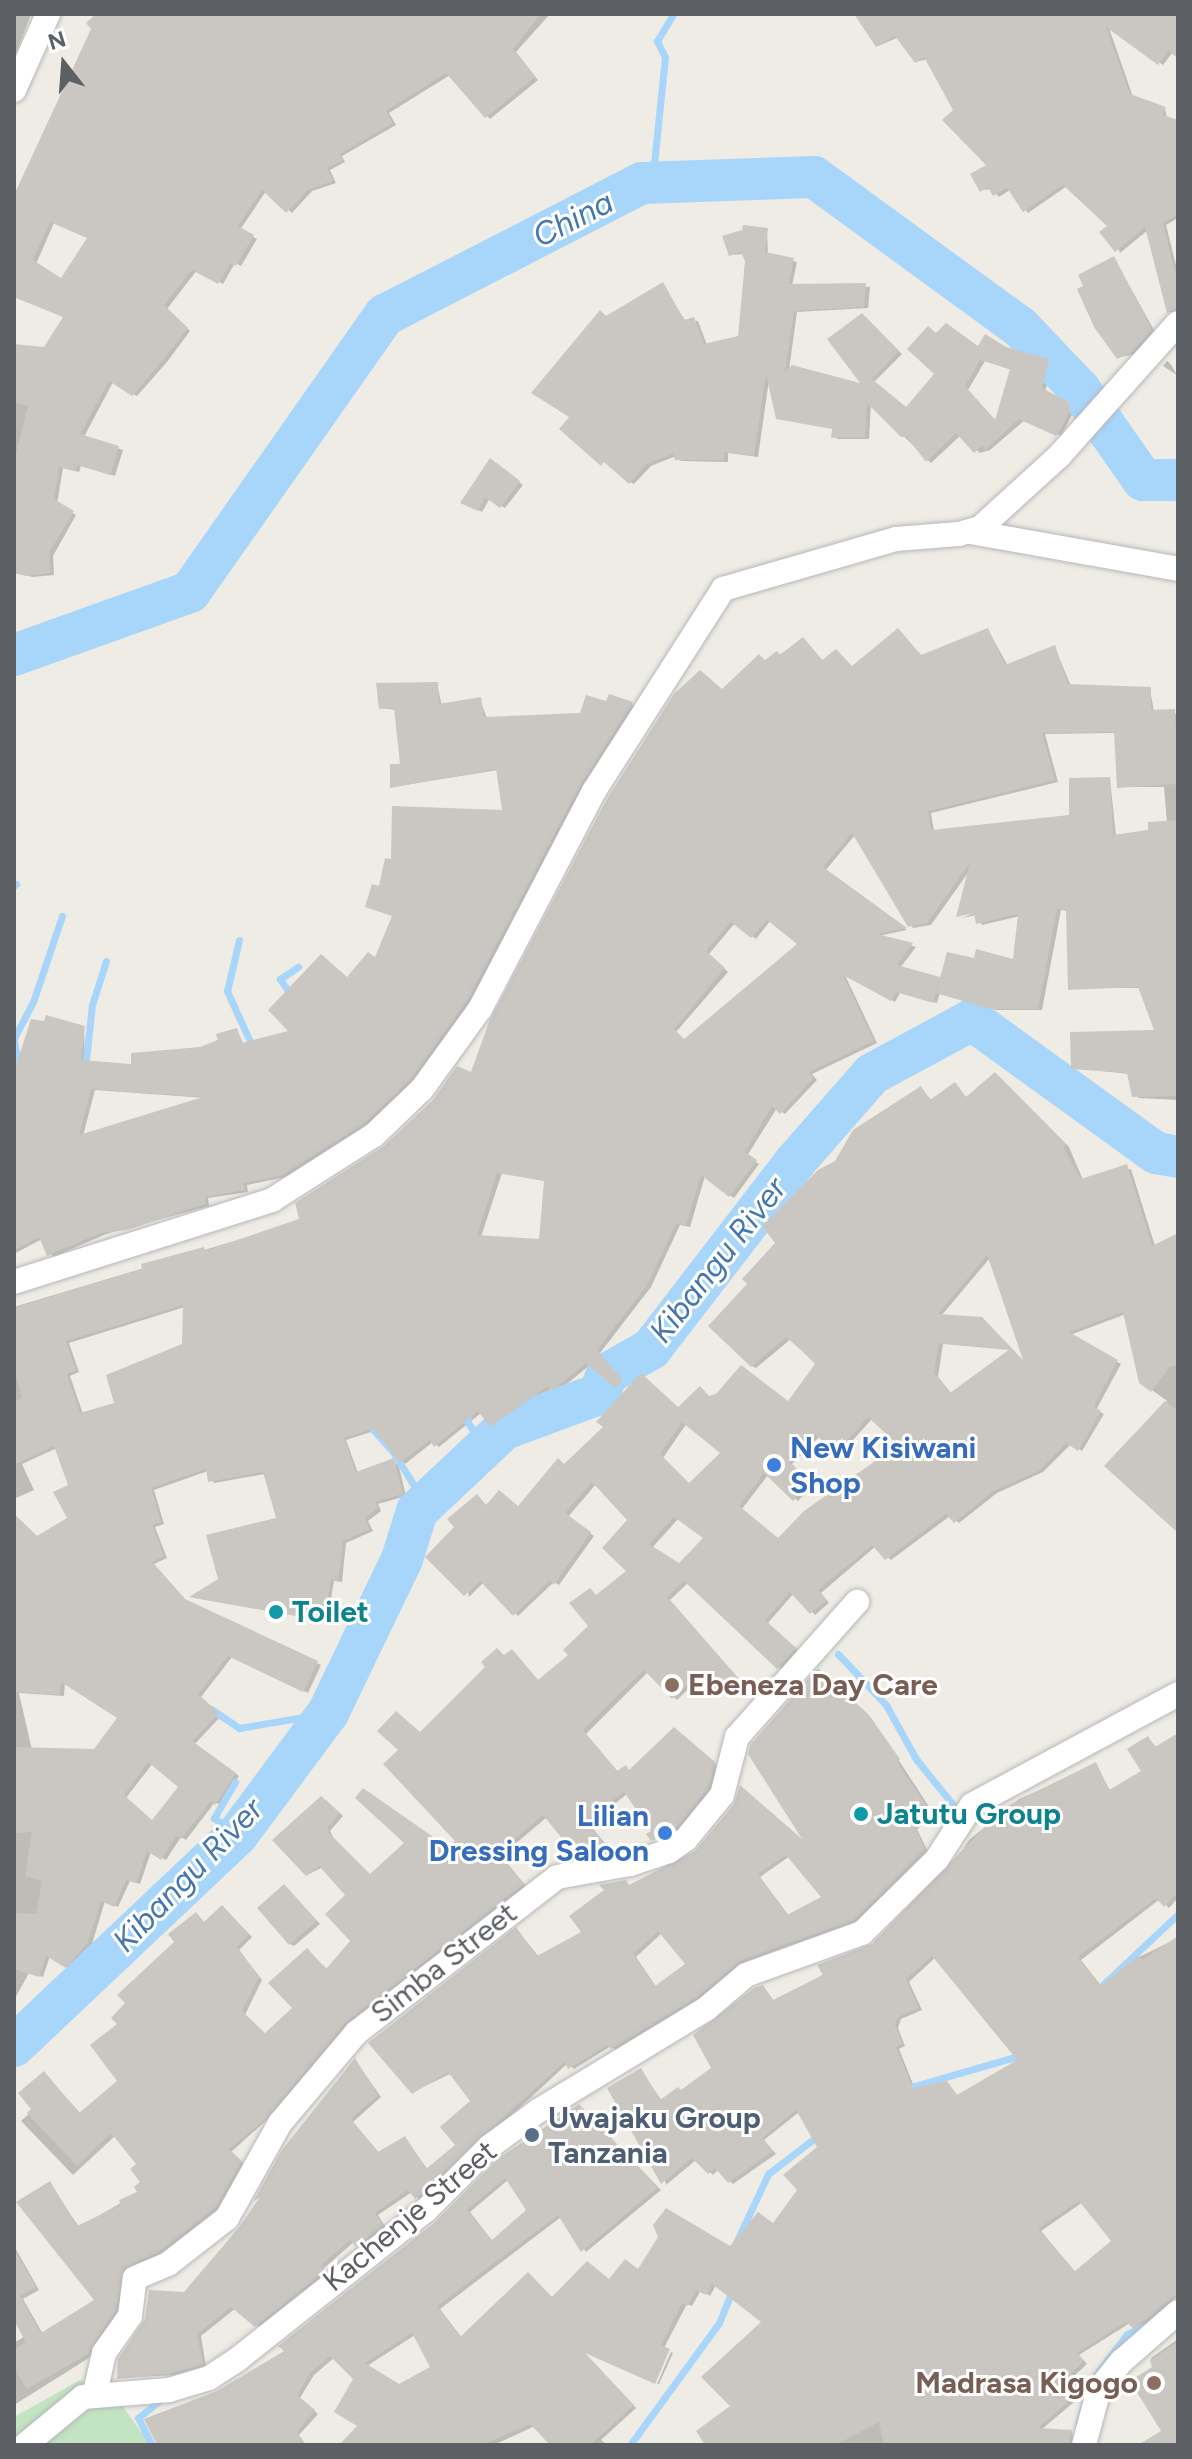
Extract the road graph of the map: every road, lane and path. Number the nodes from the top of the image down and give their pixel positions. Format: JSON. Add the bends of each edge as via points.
{"nodes":[{"id":1,"x":48,"y":14,"type":"edge"},
{"id":2,"x":14,"y":90,"type":"edge"},
{"id":3,"x":1178,"y":323,"type":"edge"},
{"id":4,"x":971,"y":532,"type":"junction"},
{"id":5,"x":1178,"y":569,"type":"edge"},
{"id":6,"x":14,"y":1282,"type":"edge"},
{"id":7,"x":857,"y":1602,"type":"dead end"},
{"id":8,"x":1178,"y":1694,"type":"edge"},
{"id":9,"x":1178,"y":2312,"type":"edge"},
{"id":10,"x":95,"y":2393,"type":"junction"},
{"id":11,"x":25,"y":2445,"type":"edge"},
{"id":12,"x":1084,"y":2445,"type":"edge"}],
"edges":[{"from":1,"to":2,"type":"street"},
{"from":3,"to":4,"type":"street","via":[[1059,456]]},
{"from":4,"to":5,"type":"street"},
{"from":4,"to":6,"type":"street","via":[[896,539],[723,589],[594,791],[480,1009],[422,1089],[374,1135],[285,1194]]},
{"from":7,"to":10,"type":"street","name":"Simba Street","via":[[737,1737],[722,1795],[686,1839],[669,1851],[630,1864],[557,1877],[356,2033],[280,2123],[227,2218],[168,2264],[135,2278],[130,2316],[104,2353]]},
{"from":8,"to":10,"type":"street","name":"Kachenje Street","via":[[972,1805],[937,1859],[862,1933],[746,1975],[706,2009],[538,2111],[489,2147],[425,2211],[209,2378],[135,2395]]},
{"from":9,"to":12,"type":"street","via":[[1099,2389]]},
{"from":10,"to":11,"type":"street"}]}
